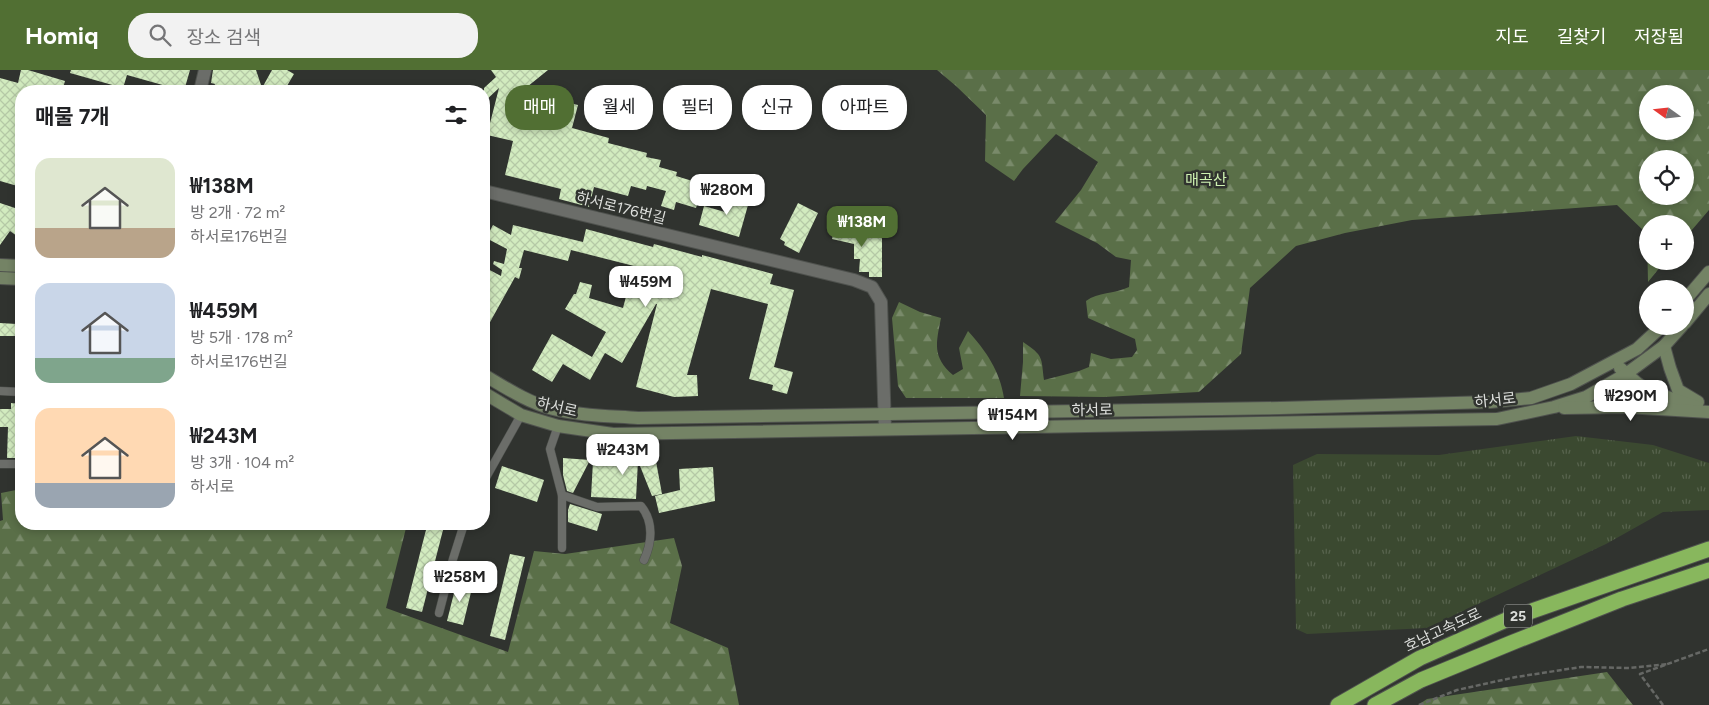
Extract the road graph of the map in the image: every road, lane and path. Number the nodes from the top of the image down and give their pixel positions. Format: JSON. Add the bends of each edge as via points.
{"nodes":[{"id":1,"x":205,"y":70,"type":"edge"},
{"id":2,"x":201,"y":85,"type":"edge"},
{"id":3,"x":490,"y":192,"type":"edge"},
{"id":4,"x":0,"y":265,"type":"edge"},
{"id":5,"x":15,"y":266,"type":"edge"},
{"id":6,"x":1709,"y":272,"type":"edge"},
{"id":7,"x":0,"y":278,"type":"edge"},
{"id":8,"x":15,"y":279,"type":"edge"},
{"id":9,"x":1694,"y":290,"type":"edge"},
{"id":10,"x":1709,"y":294,"type":"edge"},
{"id":11,"x":1694,"y":312,"type":"edge"},
{"id":12,"x":1652,"y":335,"type":"edge"},
{"id":13,"x":1674,"y":335,"type":"edge"},
{"id":14,"x":1664,"y":346,"type":"junction"},
{"id":15,"x":1614,"y":362,"type":"junction"},
{"id":16,"x":1626,"y":374,"type":"junction"},
{"id":17,"x":490,"y":379,"type":"edge"},
{"id":18,"x":0,"y":391,"type":"edge"},
{"id":19,"x":15,"y":392,"type":"edge"},
{"id":20,"x":490,"y":397,"type":"edge"},
{"id":21,"x":1554,"y":407,"type":"junction"},
{"id":22,"x":1709,"y":410,"type":"edge"},
{"id":23,"x":521,"y":415,"type":"junction"},
{"id":24,"x":885,"y":415,"type":"junction"},
{"id":25,"x":558,"y":426,"type":"junction"},
{"id":26,"x":885,"y":429,"type":"junction"},
{"id":27,"x":0,"y":464,"type":"edge"},
{"id":28,"x":15,"y":464,"type":"edge"},
{"id":29,"x":490,"y":470,"type":"edge"},
{"id":30,"x":562,"y":495,"type":"junction"},
{"id":31,"x":462,"y":530,"type":"edge"},
{"id":32,"x":562,"y":548,"type":"dead end"},
{"id":33,"x":1709,"y":549,"type":"edge"},
{"id":34,"x":644,"y":560,"type":"dead end"},
{"id":35,"x":1709,"y":570,"type":"edge"},
{"id":36,"x":439,"y":613,"type":"dead end"},
{"id":37,"x":1709,"y":649,"type":"edge"},
{"id":38,"x":1668,"y":664,"type":"junction"},
{"id":39,"x":1338,"y":705,"type":"edge"},
{"id":40,"x":1375,"y":705,"type":"edge"},
{"id":41,"x":1419,"y":705,"type":"edge"},
{"id":42,"x":1663,"y":705,"type":"edge"}],
"edges":[{"from":1,"to":2,"type":"street"},
{"from":3,"to":24,"type":"street","name":"하서로176번길","via":[[872,287],[881,302]]},
{"from":4,"to":5,"type":"main road"},
{"from":6,"to":9,"type":"main road"},
{"from":7,"to":8,"type":"main road"},
{"from":10,"to":11,"type":"main road"},
{"from":12,"to":15,"type":"main road","name":"하서로","via":[[1637,349]]},
{"from":13,"to":14,"type":"main road","name":"하서로"},
{"from":14,"to":16,"type":"main road","name":"하서로"},
{"from":14,"to":22,"type":"main road","via":[[1678,390]]},
{"from":15,"to":16,"type":"main road"},
{"from":15,"to":24,"type":"main road","name":"하서로","via":[[1571,384],[1531,398],[1490,402]]},
{"from":16,"to":21,"type":"main road","name":"하서로","via":[[1586,397]]},
{"from":16,"to":22,"type":"main road","via":[[1649,391]]},
{"from":17,"to":24,"type":"main road","name":"하서로","via":[[553,409],[592,415],[638,418]]},
{"from":18,"to":19,"type":"lane"},
{"from":20,"to":23,"type":"main road","name":"하서로"},
{"from":21,"to":22,"type":"main road"},
{"from":21,"to":26,"type":"main road","name":"하서로","via":[[1497,419]]},
{"from":23,"to":25,"type":"main road","name":"하서로"},
{"from":23,"to":29,"type":"lane"},
{"from":24,"to":26,"type":"street","name":"하서로176번길"},
{"from":25,"to":26,"type":"main road","name":"하서로","via":[[613,434]]},
{"from":25,"to":30,"type":"lane","via":[[550,450]]},
{"from":27,"to":28,"type":"lane"},
{"from":30,"to":32,"type":"lane"},
{"from":30,"to":34,"type":"lane","via":[[597,507],[641,506],[647,513],[650,530],[650,547]]},
{"from":31,"to":36,"type":"lane"},
{"from":33,"to":39,"type":"highway","name":"호남고속도로","number":"25","via":[[1506,620],[1420,658]]},
{"from":35,"to":40,"type":"highway","number":"25","via":[[1622,599],[1511,643],[1421,680]]},
{"from":37,"to":38,"type":"path"},
{"from":38,"to":41,"type":"path","via":[[1629,668],[1582,667],[1516,677],[1457,690]]},
{"from":38,"to":42,"type":"path","via":[[1640,674]]}]}
